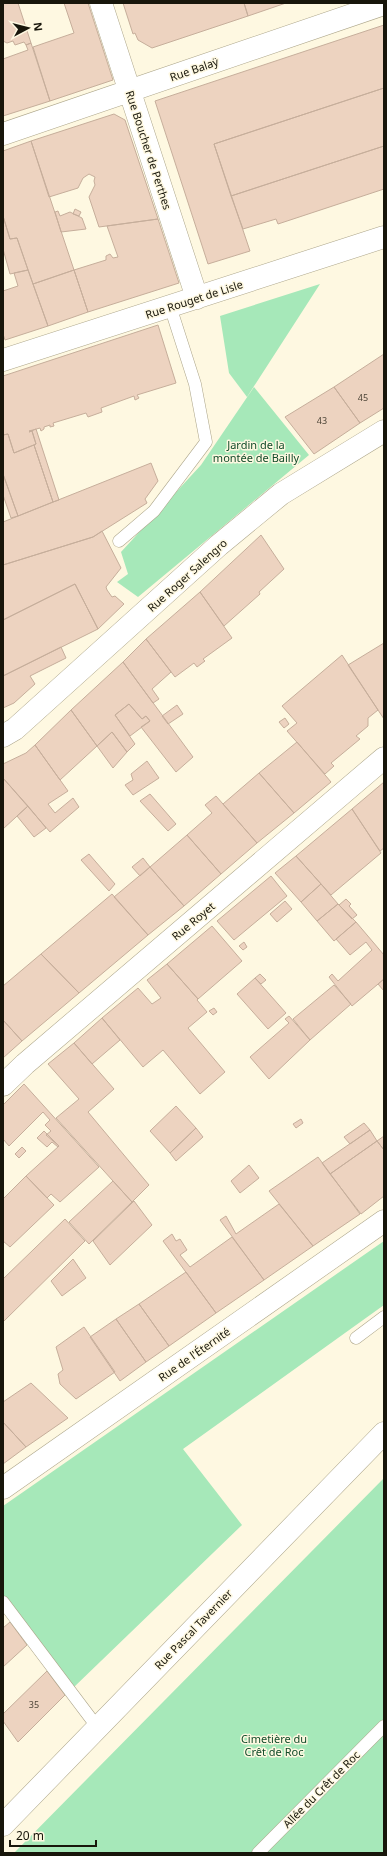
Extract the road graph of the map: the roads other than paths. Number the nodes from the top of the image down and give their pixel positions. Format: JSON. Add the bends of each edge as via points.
{"nodes":[{"id":1,"x":101,"y":3,"type":"edge"},
{"id":2,"x":384,"y":4,"type":"edge"},
{"id":3,"x":130,"y":92,"type":"junction"},
{"id":4,"x":3,"y":134,"type":"edge"},
{"id":5,"x":384,"y":237,"type":"edge"},
{"id":6,"x":197,"y":298,"type":"junction"},
{"id":7,"x":170,"y":306,"type":"junction"},
{"id":8,"x":3,"y":360,"type":"edge"},
{"id":9,"x":384,"y":431,"type":"edge"},
{"id":10,"x":119,"y":541,"type":"dead end"},
{"id":11,"x":3,"y":736,"type":"edge"},
{"id":12,"x":384,"y":758,"type":"edge"},
{"id":13,"x":3,"y":1085,"type":"edge"},
{"id":14,"x":384,"y":1221,"type":"edge"},
{"id":15,"x":384,"y":1317,"type":"edge"},
{"id":16,"x":356,"y":1338,"type":"dead end"},
{"id":17,"x":384,"y":1433,"type":"edge"},
{"id":18,"x":3,"y":1488,"type":"edge"},
{"id":19,"x":3,"y":1602,"type":"edge"},
{"id":20,"x":384,"y":1726,"type":"edge"},
{"id":21,"x":98,"y":1728,"type":"junction"},
{"id":22,"x":3,"y":1825,"type":"edge"},
{"id":23,"x":258,"y":1853,"type":"edge"}],
"edges":[{"from":1,"to":3,"type":"street","name":"Rue Boucher de Perthes"},
{"from":2,"to":3,"type":"street","name":"Rue Balaÿ"},
{"from":3,"to":4,"type":"street","name":"Rue Balaÿ"},
{"from":3,"to":6,"type":"street","name":"Rue Boucher de Perthes"},
{"from":5,"to":6,"type":"street","name":"Rue Rouget de Lisle"},
{"from":6,"to":7,"type":"street","name":"Rue Rouget de Lisle"},
{"from":7,"to":8,"type":"street","name":"Rue Rouget de Lisle"},
{"from":7,"to":10,"type":"lane","via":[[195,384],[206,442],[154,511]]},
{"from":9,"to":11,"type":"street","name":"Rue Roger Salengro","via":[[281,494],[219,545],[15,729]]},
{"from":12,"to":13,"type":"street","name":"Rue Royet"},
{"from":14,"to":18,"type":"street","name":"Rue de l'Éternité"},
{"from":15,"to":16,"type":"lane"},
{"from":17,"to":21,"type":"street","name":"Rue Pascal Tavernier"},
{"from":19,"to":21,"type":"lane"},
{"from":20,"to":23,"type":"lane","name":"Allée du Crêt de Roc"},
{"from":21,"to":22,"type":"street","name":"Rue Pascal Tavernier"}]}
